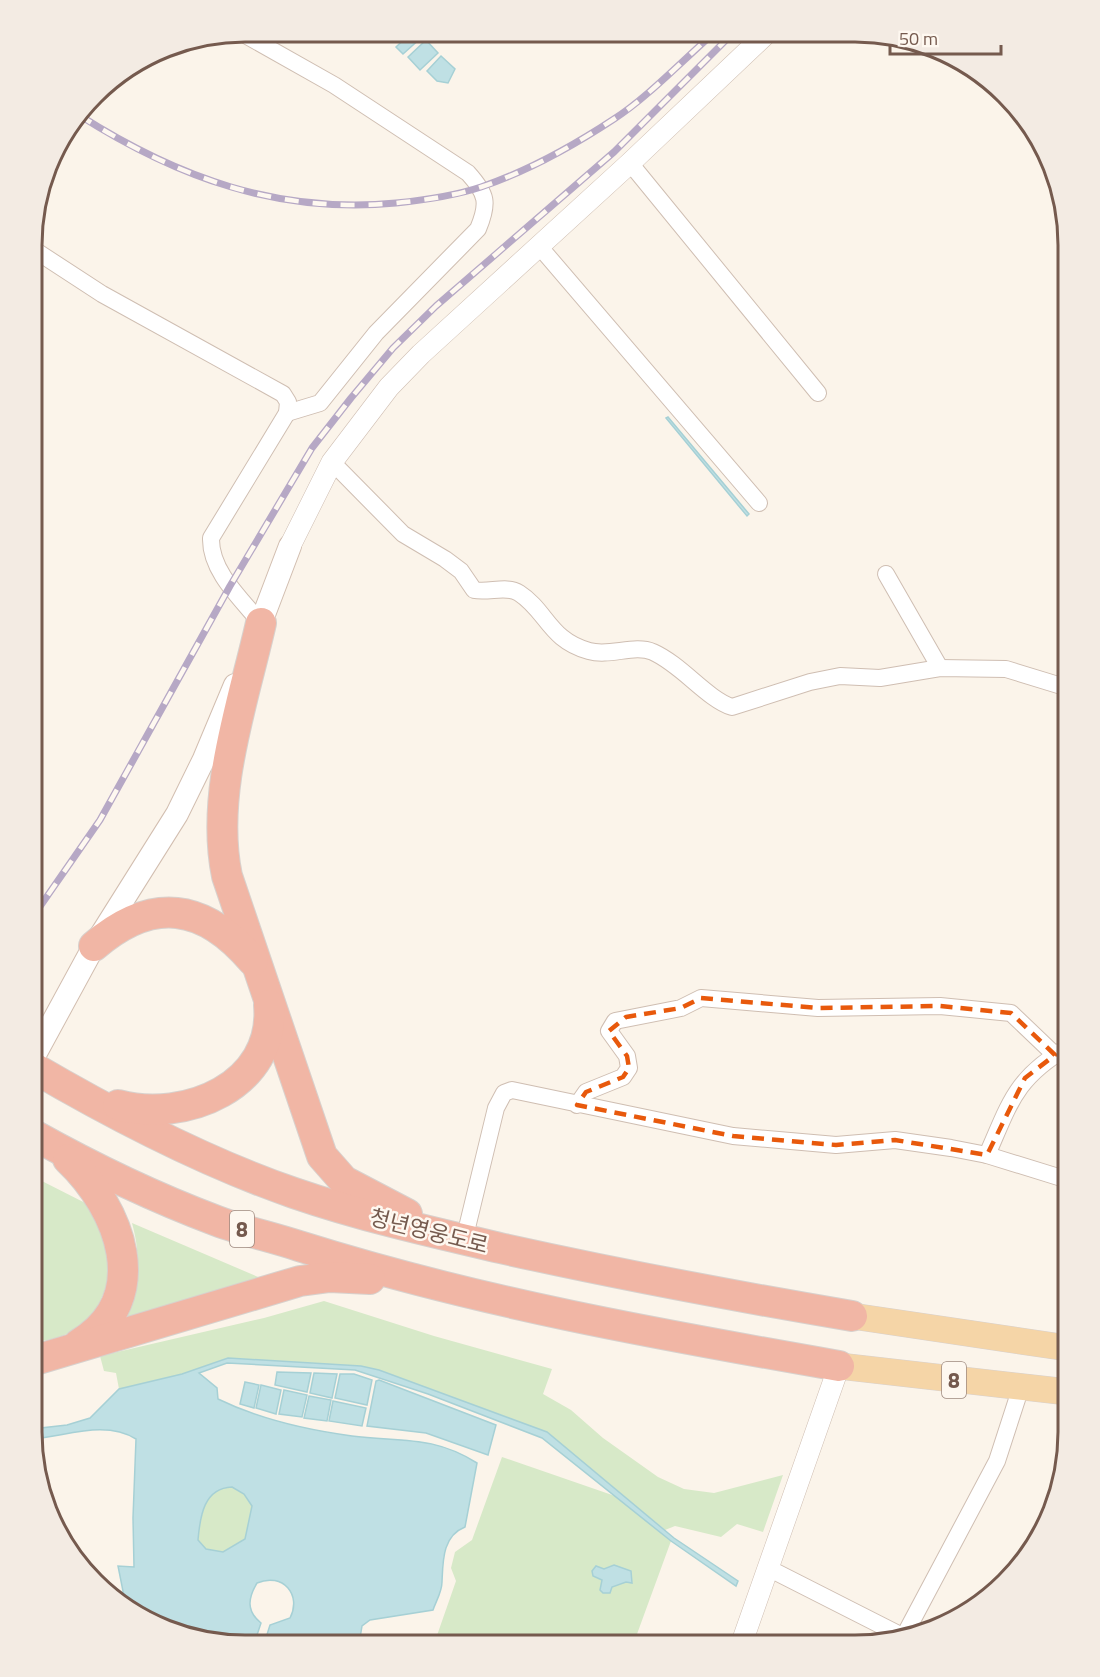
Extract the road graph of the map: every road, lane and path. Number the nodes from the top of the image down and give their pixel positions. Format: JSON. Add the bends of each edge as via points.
{"nodes":[{"id":1,"x":258,"y":42,"type":"edge"},
{"id":2,"x":758,"y":42,"type":"edge"},
{"id":3,"x":630,"y":163,"type":"junction"},
{"id":4,"x":538,"y":246,"type":"junction"},
{"id":5,"x":42,"y":255,"type":"edge"},
{"id":6,"x":818,"y":393,"type":"dead end"},
{"id":7,"x":287,"y":413,"type":"junction"},
{"id":8,"x":332,"y":462,"type":"junction"},
{"id":9,"x":759,"y":503,"type":"dead end"},
{"id":10,"x":290,"y":546,"type":"joint"},
{"id":11,"x":886,"y":574,"type":"dead end"},
{"id":12,"x":261,"y":623,"type":"junction"},
{"id":13,"x":940,"y":668,"type":"junction"},
{"id":14,"x":1058,"y":685,"type":"edge"},
{"id":15,"x":94,"y":946,"type":"junction"},
{"id":16,"x":266,"y":986,"type":"junction"},
{"id":17,"x":42,"y":1042,"type":"edge"},
{"id":18,"x":1058,"y":1049,"type":"edge"},
{"id":19,"x":1058,"y":1053,"type":"edge"},
{"id":20,"x":42,"y":1073,"type":"edge"},
{"id":21,"x":78,"y":1094,"type":"junction"},
{"id":22,"x":577,"y":1105,"type":"junction"},
{"id":23,"x":43,"y":1140,"type":"edge"},
{"id":24,"x":987,"y":1155,"type":"junction"},
{"id":25,"x":1058,"y":1177,"type":"edge"},
{"id":26,"x":458,"y":1238,"type":"junction"},
{"id":27,"x":438,"y":1287,"type":"junction"},
{"id":28,"x":852,"y":1316,"type":"joint"},
{"id":29,"x":1058,"y":1347,"type":"edge"},
{"id":30,"x":42,"y":1358,"type":"edge"},
{"id":31,"x":42,"y":1358,"type":"edge"},
{"id":32,"x":839,"y":1366,"type":"junction"},
{"id":33,"x":1021,"y":1387,"type":"junction"},
{"id":34,"x":1058,"y":1391,"type":"edge"},
{"id":35,"x":768,"y":1568,"type":"junction"},
{"id":36,"x":908,"y":1627,"type":"edge"},
{"id":37,"x":893,"y":1631,"type":"edge"},
{"id":38,"x":745,"y":1635,"type":"edge"}],
"edges":[{"from":1,"to":7,"type":"street","via":[[334,85],[468,173],[485,198],[485,213],[478,229],[375,333],[320,404]]},
{"from":2,"to":3,"type":"street"},
{"from":3,"to":4,"type":"street"},
{"from":3,"to":6,"type":"street"},
{"from":4,"to":8,"type":"street","via":[[389,387]]},
{"from":4,"to":9,"type":"street"},
{"from":5,"to":7,"type":"street","via":[[102,294],[283,394],[288,402]]},
{"from":7,"to":12,"type":"street","via":[[211,538],[210,554]]},
{"from":8,"to":10,"type":"street"},
{"from":8,"to":13,"type":"street","via":[[403,534],[446,559],[474,590],[518,592],[551,630],[588,651],[652,651],[687,673],[722,704],[732,707],[840,676],[880,678]]},
{"from":10,"to":12,"type":"main road"},
{"from":11,"to":13,"type":"street"},
{"from":12,"to":15,"type":"main road","via":[[177,814]]},
{"from":12,"to":16,"type":"highway","via":[[224,786],[220,846]]},
{"from":13,"to":14,"type":"street","via":[[1006,669]]},
{"from":15,"to":16,"type":"highway","via":[[112,930],[149,914],[188,914],[207,921],[242,947],[257,965]]},
{"from":15,"to":17,"type":"main road"},
{"from":16,"to":21,"type":"highway","via":[[268,1031],[261,1051],[251,1069],[219,1094],[180,1109],[151,1110],[127,1108]]},
{"from":16,"to":26,"type":"highway","via":[[322,1156],[344,1181]]},
{"from":18,"to":22,"type":"street","via":[[1011,1013],[940,1006],[818,1008],[701,998],[681,1008],[615,1021],[609,1031],[627,1056],[629,1068],[623,1077],[586,1092]]},
{"from":19,"to":24,"type":"street","via":[[1025,1078]]},
{"from":20,"to":21,"type":"highway","name":"청년영웅도로","number":"8"},
{"from":21,"to":26,"type":"highway","name":"청년영웅도로","number":"8","via":[[187,1148],[292,1192]]},
{"from":22,"to":24,"type":"street","via":[[733,1136],[836,1145],[895,1140]]},
{"from":22,"to":26,"type":"street","via":[[512,1090],[504,1093],[496,1108]]},
{"from":23,"to":27,"type":"highway","number":"8","via":[[219,1222]]},
{"from":23,"to":30,"type":"highway","via":[[78,1168],[94,1190],[118,1236],[124,1259],[118,1300],[109,1319],[94,1335],[73,1348]]},
{"from":24,"to":25,"type":"street"},
{"from":26,"to":28,"type":"highway","name":"청년영웅도로","number":"8","via":[[700,1290]]},
{"from":27,"to":31,"type":"highway","via":[[361,1278],[300,1281]]},
{"from":27,"to":32,"type":"highway","number":"8","via":[[616,1327]]},
{"from":28,"to":29,"type":"main road","number":"8"},
{"from":32,"to":33,"type":"main road","number":"8"},
{"from":32,"to":35,"type":"street"},
{"from":33,"to":34,"type":"main road","number":"8"},
{"from":33,"to":36,"type":"street","via":[[997,1461]]},
{"from":35,"to":37,"type":"street"},
{"from":35,"to":38,"type":"street"}]}
